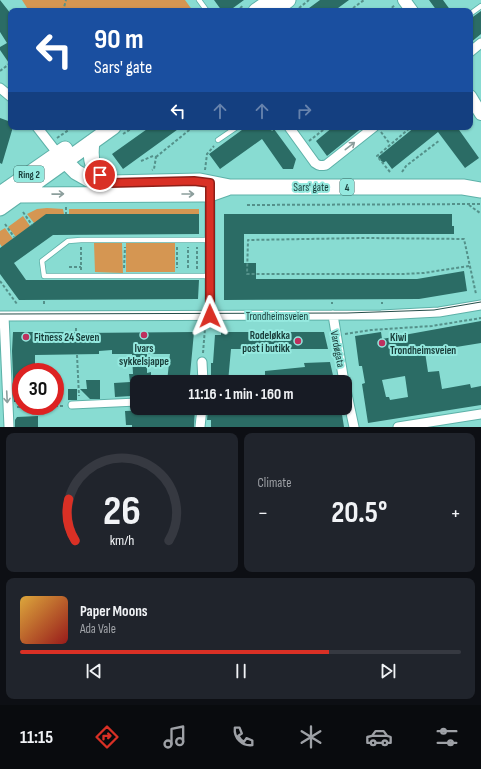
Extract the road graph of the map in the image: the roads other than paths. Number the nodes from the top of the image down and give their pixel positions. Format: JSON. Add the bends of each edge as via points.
{"nodes":[{"id":1,"x":272,"y":0,"type":"edge"},
{"id":2,"x":288,"y":0,"type":"edge"},
{"id":3,"x":260,"y":8,"type":"edge"},
{"id":4,"x":277,"y":8,"type":"edge"},
{"id":5,"x":481,"y":43,"type":"edge"},
{"id":6,"x":473,"y":50,"type":"edge"},
{"id":7,"x":473,"y":101,"type":"edge"},
{"id":8,"x":481,"y":114,"type":"edge"},
{"id":9,"x":40,"y":130,"type":"edge"},
{"id":10,"x":93,"y":130,"type":"edge"},
{"id":11,"x":109,"y":130,"type":"edge"},
{"id":12,"x":233,"y":130,"type":"edge"},
{"id":13,"x":290,"y":130,"type":"edge"},
{"id":14,"x":376,"y":130,"type":"edge"},
{"id":15,"x":218,"y":140,"type":"road end"},
{"id":16,"x":92,"y":142,"type":"junction"},
{"id":17,"x":59,"y":152,"type":"junction"},
{"id":18,"x":110,"y":183,"type":"junction"},
{"id":19,"x":208,"y":183,"type":"junction"},
{"id":20,"x":481,"y":183,"type":"edge"},
{"id":21,"x":463,"y":187,"type":"junction"},
{"id":22,"x":481,"y":190,"type":"edge"},
{"id":23,"x":0,"y":194,"type":"edge"},
{"id":24,"x":19,"y":195,"type":"junction"},
{"id":25,"x":0,"y":208,"type":"edge"},
{"id":26,"x":210,"y":240,"type":"junction"},
{"id":27,"x":210,"y":276,"type":"junction"},
{"id":28,"x":481,"y":305,"type":"edge"},
{"id":29,"x":333,"y":315,"type":"junction"},
{"id":30,"x":2,"y":316,"type":"edge"},
{"id":31,"x":210,"y":316,"type":"junction"},
{"id":32,"x":202,"y":362,"type":"dead end"},
{"id":33,"x":203,"y":375,"type":"edge"},
{"id":34,"x":344,"y":375,"type":"edge"},
{"id":35,"x":130,"y":402,"type":"edge"},
{"id":36,"x":75,"y":405,"type":"road end"},
{"id":37,"x":481,"y":414,"type":"edge"},
{"id":38,"x":201,"y":415,"type":"edge"},
{"id":39,"x":352,"y":415,"type":"edge"},
{"id":40,"x":412,"y":426,"type":"edge"},
{"id":41,"x":9,"y":427,"type":"edge"},
{"id":42,"x":200,"y":427,"type":"edge"},
{"id":43,"x":354,"y":427,"type":"edge"},
{"id":44,"x":398,"y":427,"type":"edge"}],
"edges":[{"from":1,"to":3,"type":"main road"},
{"from":2,"to":4,"type":"main road"},
{"from":5,"to":6,"type":"street"},
{"from":7,"to":8,"type":"street"},
{"from":9,"to":17,"type":"street"},
{"from":10,"to":17,"type":"main road","number":"Ring 2"},
{"from":11,"to":16,"type":"main road","number":"Ring 2"},
{"from":12,"to":15,"type":"lane"},
{"from":13,"to":14,"type":"street","one_way":true,"via":[[318,166],[326,164]]},
{"from":16,"to":17,"type":"main road","number":"Ring 2"},
{"from":16,"to":18,"type":"main road","via":[[93,167]]},
{"from":17,"to":18,"type":"main road","name":"Sars' gate","number":"4","via":[[88,180]]},
{"from":17,"to":23,"type":"main road","number":"Ring 2"},
{"from":17,"to":24,"type":"main road","number":"Ring 2"},
{"from":18,"to":19,"type":"main road","name":"Sars' gate","number":"4"},
{"from":19,"to":21,"type":"main road","name":"Sars' gate","number":"4","via":[[230,187]]},
{"from":24,"to":19,"type":"main road","name":"Sars' gate","number":"4","one_way":true},
{"from":19,"to":26,"type":"street"},
{"from":20,"to":21,"type":"main road","name":"Sars' gate","number":"4"},
{"from":21,"to":22,"type":"main road","name":"Sars' gate","number":"4"},
{"from":24,"to":25,"type":"main road","number":"Ring 2"},
{"from":26,"to":27,"type":"street"},
{"from":26,"to":27,"type":"lane","via":[[68,241],[42,262],[44,276]]},
{"from":27,"to":31,"type":"street"},
{"from":28,"to":29,"type":"street","name":"Trondheimsveien","via":[[425,313]]},
{"from":29,"to":31,"type":"street","name":"Trondheimsveien"},
{"from":29,"to":34,"type":"street","name":"Vardøgata"},
{"from":30,"to":31,"type":"street","name":"Trondheimsveien"},
{"from":30,"to":41,"type":"street","one_way":true},
{"from":32,"to":33,"type":"street"},
{"from":35,"to":36,"type":"street"},
{"from":37,"to":40,"type":"street"},
{"from":38,"to":42,"type":"street"},
{"from":39,"to":43,"type":"street","name":"Vardøgata"},
{"from":40,"to":44,"type":"street"}]}
